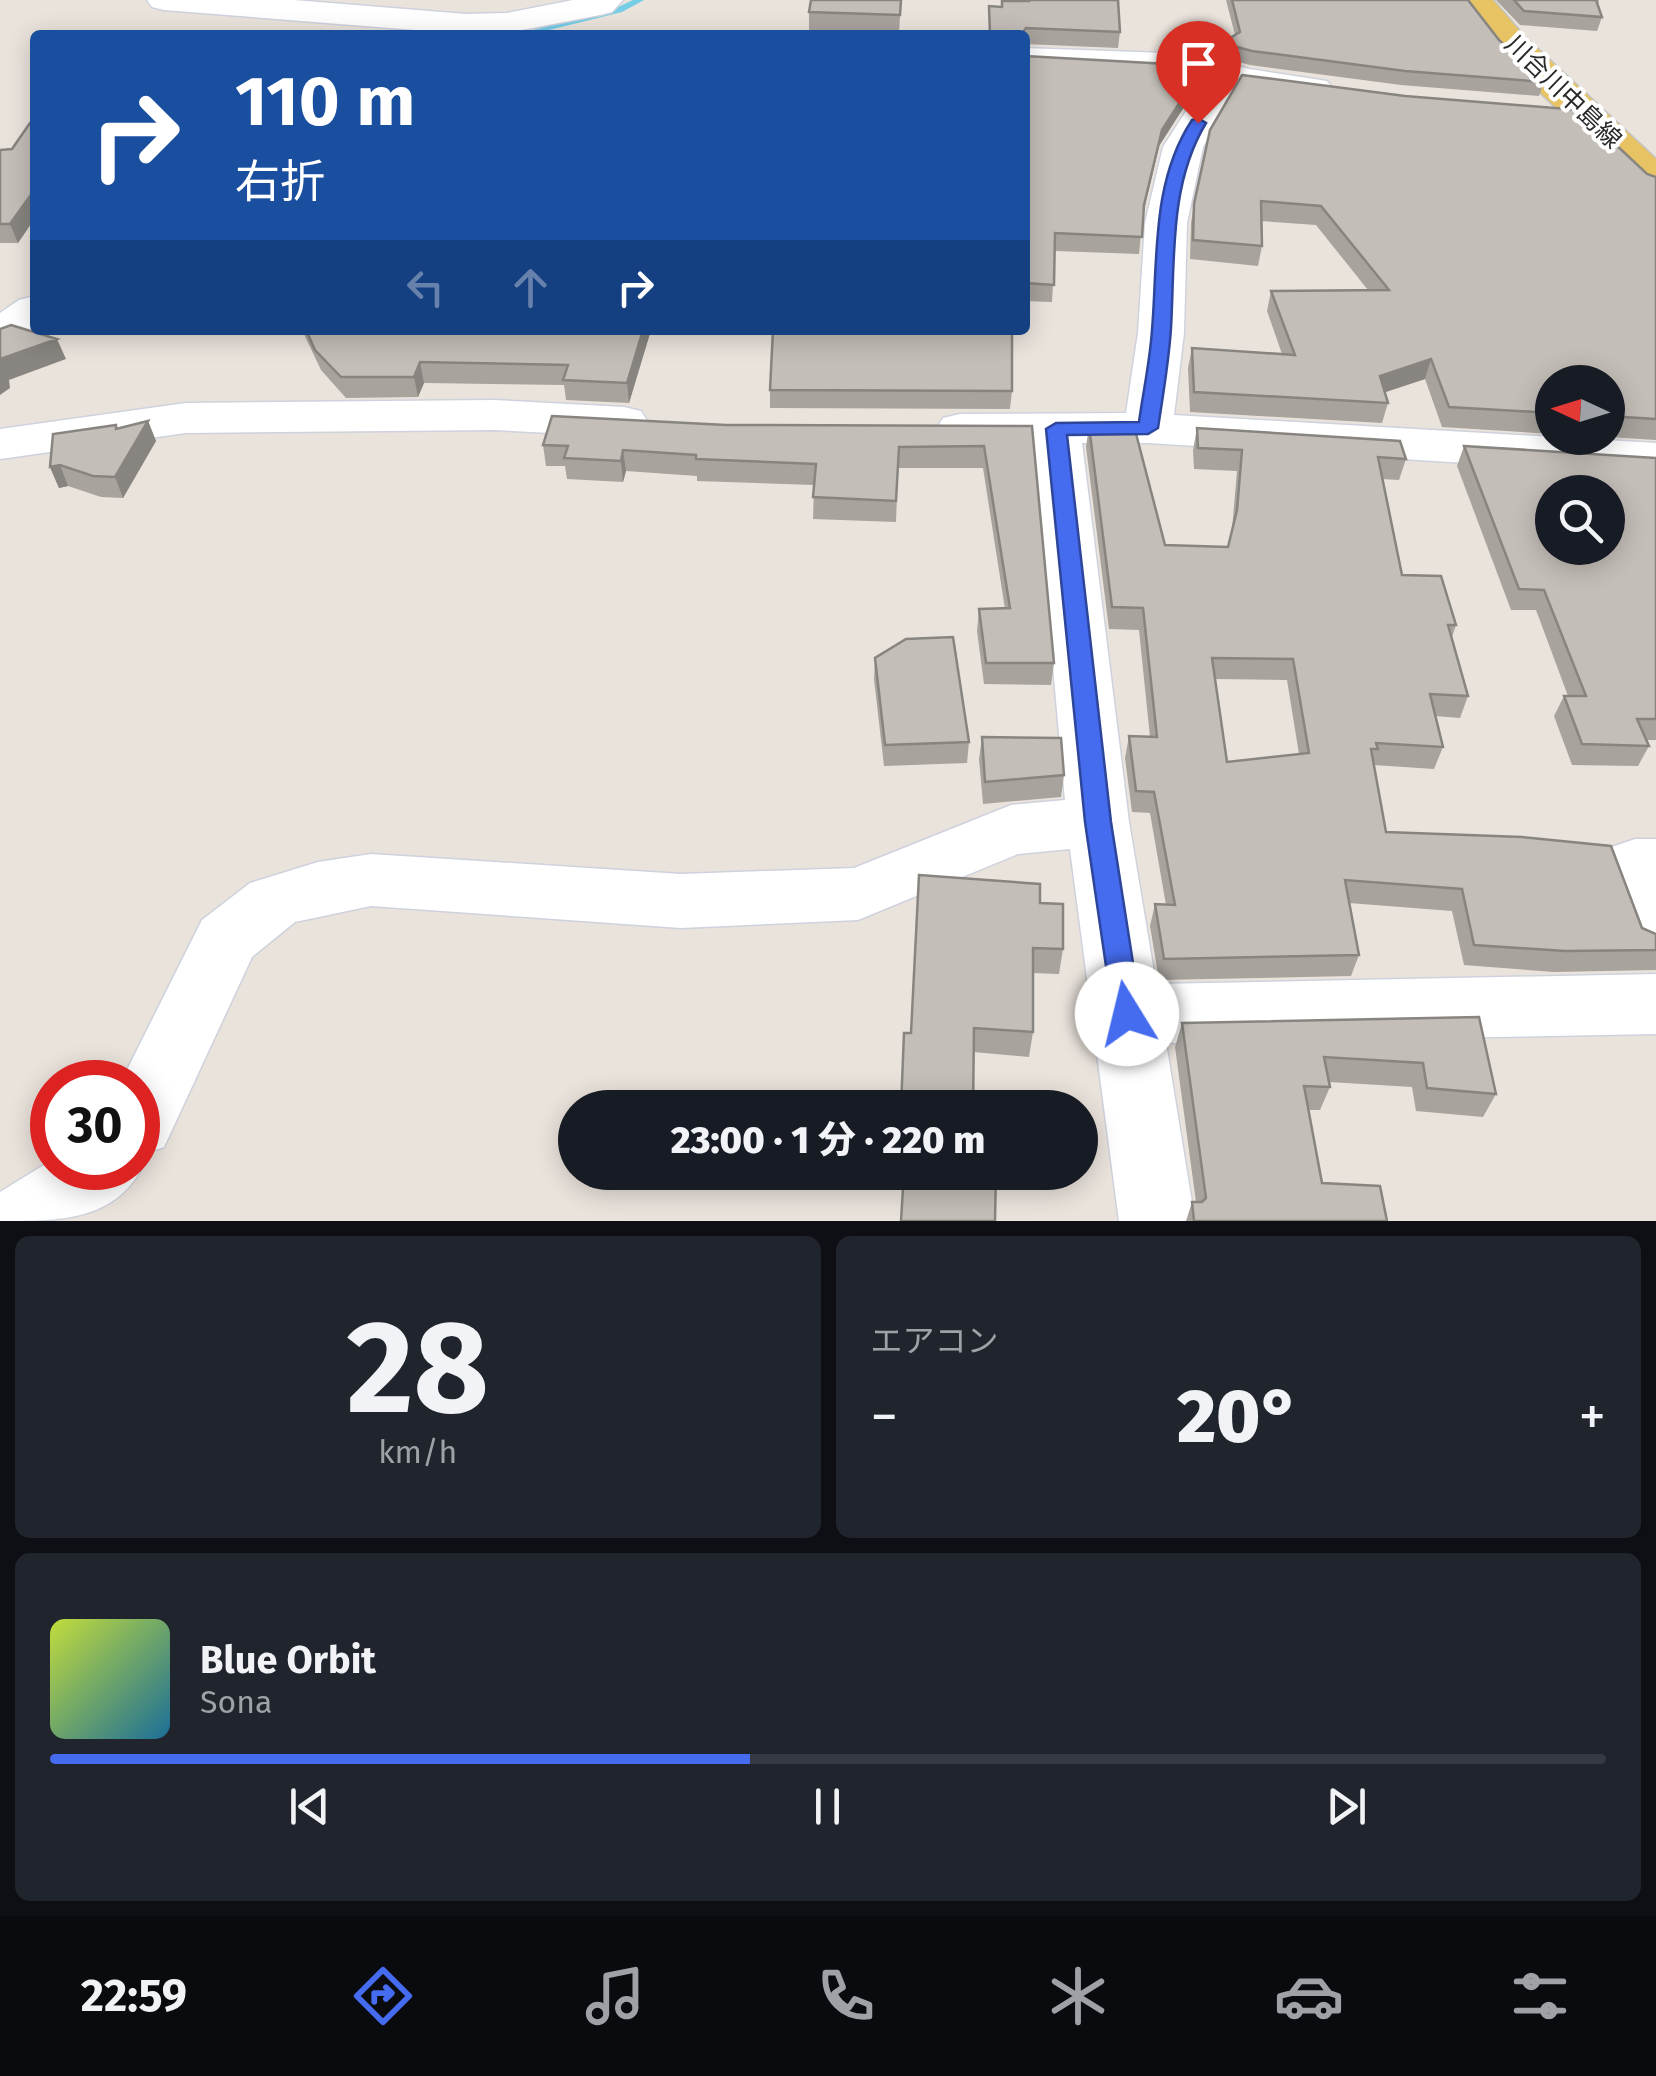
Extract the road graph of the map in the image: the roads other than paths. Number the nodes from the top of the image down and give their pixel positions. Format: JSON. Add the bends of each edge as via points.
{"nodes":[{"id":1,"x":164,"y":0,"type":"edge"},
{"id":2,"x":606,"y":0,"type":"edge"},
{"id":3,"x":1475,"y":0,"type":"edge"},
{"id":4,"x":478,"y":30,"type":"edge"},
{"id":5,"x":490,"y":30,"type":"edge"},
{"id":6,"x":1030,"y":59,"type":"edge"},
{"id":7,"x":1227,"y":74,"type":"junction"},
{"id":8,"x":1343,"y":92,"type":"edge"},
{"id":9,"x":1530,"y":110,"type":"edge"},
{"id":10,"x":1585,"y":115,"type":"junction"},
{"id":11,"x":1656,"y":181,"type":"edge"},
{"id":12,"x":30,"y":313,"type":"edge"},
{"id":13,"x":0,"y":334,"type":"edge"},
{"id":14,"x":669,"y":424,"type":"edge"},
{"id":15,"x":920,"y":428,"type":"edge"},
{"id":16,"x":1148,"y":428,"type":"junction"},
{"id":17,"x":1056,"y":429,"type":"junction"},
{"id":18,"x":0,"y":444,"type":"edge"},
{"id":19,"x":1656,"y":459,"type":"edge"},
{"id":20,"x":1098,"y":822,"type":"junction"},
{"id":21,"x":1656,"y":865,"type":"edge"},
{"id":22,"x":1656,"y":929,"type":"edge"},
{"id":23,"x":1656,"y":1004,"type":"edge"},
{"id":24,"x":1127,"y":1014,"type":"junction"},
{"id":25,"x":160,"y":1079,"type":"edge"},
{"id":26,"x":70,"y":1190,"type":"edge"},
{"id":27,"x":21,"y":1221,"type":"edge"},
{"id":28,"x":1157,"y":1221,"type":"edge"}],
"edges":[{"from":1,"to":4,"type":"street"},
{"from":2,"to":5,"type":"street"},
{"from":3,"to":10,"type":"main road","name":"川合川中島線"},
{"from":6,"to":7,"type":"street","via":[[1193,65]]},
{"from":7,"to":8,"type":"street"},
{"from":7,"to":16,"type":"street","via":[[1183,147],[1170,204]]},
{"from":9,"to":10,"type":"street"},
{"from":10,"to":11,"type":"main road","name":"川合川中島線"},
{"from":12,"to":13,"type":"street"},
{"from":14,"to":18,"type":"street","via":[[494,415],[186,418]]},
{"from":15,"to":17,"type":"street"},
{"from":16,"to":17,"type":"street"},
{"from":16,"to":19,"type":"street"},
{"from":17,"to":20,"type":"street"},
{"from":20,"to":24,"type":"street"},
{"from":20,"to":25,"type":"street","via":[[1011,830],[858,894],[681,901],[371,880],[318,888],[273,902],[226,940]]},
{"from":21,"to":22,"type":"street","via":[[1635,865]]},
{"from":23,"to":24,"type":"street"},
{"from":24,"to":28,"type":"street"},
{"from":26,"to":27,"type":"street"}]}
